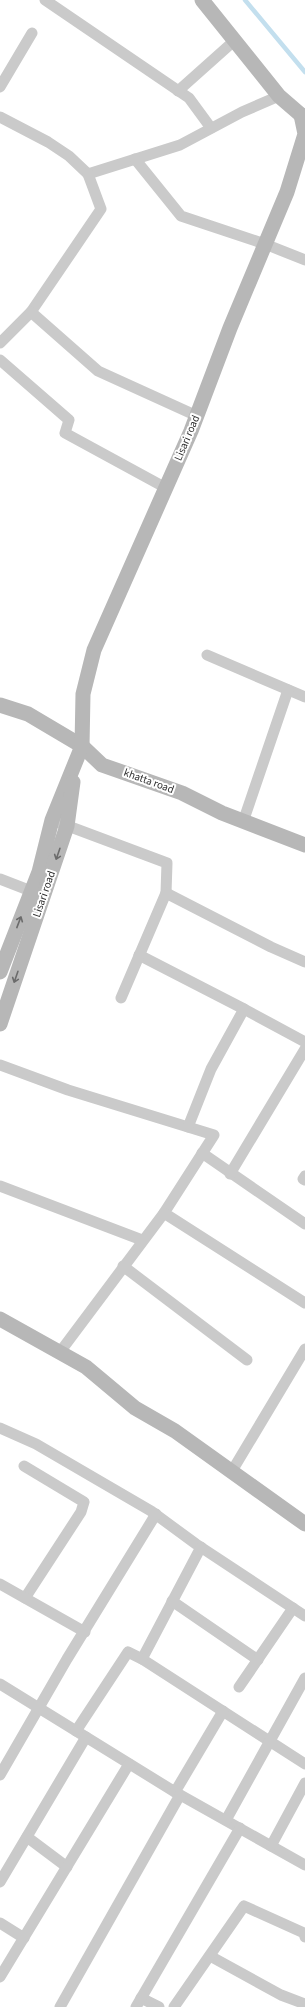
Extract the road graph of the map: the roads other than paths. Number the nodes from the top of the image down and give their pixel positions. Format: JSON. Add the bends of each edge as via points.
{"nodes":[{"id":1,"x":45,"y":0,"type":"edge"},
{"id":2,"x":202,"y":0,"type":"edge"},
{"id":3,"x":32,"y":33,"type":"dead end"},
{"id":4,"x":234,"y":40,"type":"junction"},
{"id":5,"x":0,"y":87,"type":"edge"},
{"id":6,"x":178,"y":90,"type":"junction"},
{"id":7,"x":279,"y":96,"type":"junction"},
{"id":8,"x":304,"y":115,"type":"edge"},
{"id":9,"x":0,"y":117,"type":"edge"},
{"id":10,"x":211,"y":128,"type":"junction"},
{"id":11,"x":135,"y":159,"type":"junction"},
{"id":12,"x":88,"y":174,"type":"junction"},
{"id":13,"x":265,"y":244,"type":"junction"},
{"id":14,"x":305,"y":260,"type":"edge"},
{"id":15,"x":31,"y":312,"type":"junction"},
{"id":16,"x":0,"y":343,"type":"edge"},
{"id":17,"x":0,"y":360,"type":"edge"},
{"id":18,"x":197,"y":416,"type":"junction"},
{"id":19,"x":166,"y":488,"type":"junction"},
{"id":20,"x":207,"y":655,"type":"dead end"},
{"id":21,"x":288,"y":690,"type":"junction"},
{"id":22,"x":305,"y":697,"type":"edge"},
{"id":23,"x":0,"y":705,"type":"edge"},
{"id":24,"x":82,"y":746,"type":"junction"},
{"id":25,"x":75,"y":761,"type":"junction"},
{"id":26,"x":52,"y":820,"type":"junction"},
{"id":27,"x":243,"y":822,"type":"junction"},
{"id":28,"x":67,"y":826,"type":"junction"},
{"id":29,"x":305,"y":845,"type":"edge"},
{"id":30,"x":0,"y":879,"type":"edge"},
{"id":31,"x":31,"y":892,"type":"junction"},
{"id":32,"x":166,"y":893,"type":"junction"},
{"id":33,"x":4,"y":952,"type":"edge"},
{"id":34,"x":139,"y":955,"type":"junction"},
{"id":35,"x":305,"y":962,"type":"edge"},
{"id":36,"x":0,"y":972,"type":"edge"},
{"id":37,"x":121,"y":998,"type":"dead end"},
{"id":38,"x":244,"y":1009,"type":"junction"},
{"id":39,"x":0,"y":1024,"type":"edge"},
{"id":40,"x":305,"y":1042,"type":"edge"},
{"id":41,"x":305,"y":1049,"type":"edge"},
{"id":42,"x":0,"y":1066,"type":"edge"},
{"id":43,"x":188,"y":1127,"type":"junction"},
{"id":44,"x":202,"y":1153,"type":"junction"},
{"id":45,"x":230,"y":1174,"type":"junction"},
{"id":46,"x":305,"y":1176,"type":"edge"},
{"id":47,"x":305,"y":1180,"type":"edge"},
{"id":48,"x":0,"y":1186,"type":"edge"},
{"id":49,"x":164,"y":1213,"type":"junction"},
{"id":50,"x":305,"y":1224,"type":"edge"},
{"id":51,"x":142,"y":1240,"type":"junction"},
{"id":52,"x":123,"y":1266,"type":"junction"},
{"id":53,"x":305,"y":1303,"type":"edge"},
{"id":54,"x":0,"y":1319,"type":"edge"},
{"id":55,"x":305,"y":1349,"type":"edge"},
{"id":56,"x":60,"y":1352,"type":"junction"},
{"id":57,"x":247,"y":1360,"type":"dead end"},
{"id":58,"x":0,"y":1428,"type":"edge"},
{"id":59,"x":24,"y":1466,"type":"dead end"},
{"id":60,"x":232,"y":1471,"type":"junction"},
{"id":61,"x":156,"y":1514,"type":"junction"},
{"id":62,"x":305,"y":1524,"type":"edge"},
{"id":63,"x":201,"y":1547,"type":"junction"},
{"id":64,"x":0,"y":1584,"type":"edge"},
{"id":65,"x":25,"y":1598,"type":"junction"},
{"id":66,"x":172,"y":1601,"type":"junction"},
{"id":67,"x":293,"y":1608,"type":"junction"},
{"id":68,"x":305,"y":1616,"type":"edge"},
{"id":69,"x":85,"y":1632,"type":"junction"},
{"id":70,"x":142,"y":1659,"type":"junction"},
{"id":71,"x":258,"y":1660,"type":"junction"},
{"id":72,"x":305,"y":1678,"type":"edge"},
{"id":73,"x":0,"y":1684,"type":"edge"},
{"id":74,"x":239,"y":1686,"type":"dead end"},
{"id":75,"x":39,"y":1708,"type":"junction"},
{"id":76,"x":223,"y":1711,"type":"junction"},
{"id":77,"x":76,"y":1731,"type":"junction"},
{"id":78,"x":86,"y":1737,"type":"junction"},
{"id":79,"x":269,"y":1740,"type":"junction"},
{"id":80,"x":129,"y":1764,"type":"junction"},
{"id":81,"x":305,"y":1764,"type":"edge"},
{"id":82,"x":0,"y":1775,"type":"edge"},
{"id":83,"x":305,"y":1783,"type":"edge"},
{"id":84,"x":178,"y":1793,"type":"junction"},
{"id":85,"x":226,"y":1820,"type":"junction"},
{"id":86,"x":240,"y":1828,"type":"junction"},
{"id":87,"x":27,"y":1837,"type":"junction"},
{"id":88,"x":271,"y":1846,"type":"junction"},
{"id":89,"x":305,"y":1865,"type":"edge"},
{"id":90,"x":67,"y":1867,"type":"junction"},
{"id":91,"x":0,"y":1882,"type":"edge"},
{"id":92,"x":0,"y":1923,"type":"edge"},
{"id":93,"x":305,"y":1937,"type":"edge"},
{"id":94,"x":24,"y":1938,"type":"junction"},
{"id":95,"x":210,"y":1956,"type":"junction"},
{"id":96,"x":0,"y":1977,"type":"edge"},
{"id":97,"x":138,"y":2003,"type":"edge"},
{"id":98,"x":305,"y":2004,"type":"edge"},
{"id":99,"x":60,"y":2007,"type":"edge"},
{"id":100,"x":159,"y":2007,"type":"edge"},
{"id":101,"x":174,"y":2007,"type":"edge"}],
"edges":[{"from":1,"to":6,"type":"street"},
{"from":2,"to":4,"type":"street"},
{"from":3,"to":5,"type":"street"},
{"from":4,"to":6,"type":"street"},
{"from":4,"to":7,"type":"street"},
{"from":6,"to":10,"type":"street","via":[[189,98]]},
{"from":7,"to":8,"type":"street"},
{"from":7,"to":10,"type":"street"},
{"from":8,"to":13,"type":"street","name":"Lisari road","via":[[305,134],[287,192]]},
{"from":9,"to":12,"type":"street","via":[[48,142],[69,156]]},
{"from":10,"to":11,"type":"street","via":[[180,145]]},
{"from":11,"to":12,"type":"street"},
{"from":11,"to":13,"type":"street","via":[[181,216]]},
{"from":12,"to":15,"type":"street","via":[[101,209]]},
{"from":13,"to":14,"type":"street"},
{"from":13,"to":18,"type":"street","name":"Lisari road"},
{"from":15,"to":16,"type":"street"},
{"from":15,"to":18,"type":"street","via":[[98,371]]},
{"from":17,"to":19,"type":"street","via":[[69,420],[65,433]]},
{"from":18,"to":19,"type":"street","name":"Lisari road"},
{"from":19,"to":24,"type":"street","name":"Lisari road","via":[[94,650],[83,694]]},
{"from":20,"to":21,"type":"street"},
{"from":21,"to":22,"type":"street"},
{"from":21,"to":27,"type":"street"},
{"from":23,"to":24,"type":"street","name":"khatta road","via":[[28,714]]},
{"from":24,"to":25,"type":"street","name":"Lisari road"},
{"from":24,"to":27,"type":"street","name":"khatta road","via":[[102,765],[182,793]]},
{"from":25,"to":26,"type":"street","name":"Lisari road"},
{"from":25,"to":28,"type":"street","name":"Lisari road"},
{"from":26,"to":28,"type":"street"},
{"from":26,"to":31,"type":"street","name":"Lisari road","via":[[39,872]]},
{"from":27,"to":29,"type":"street","name":"khatta road"},
{"from":28,"to":32,"type":"street","via":[[167,863]]},
{"from":28,"to":39,"type":"street","name":"Lisari road","one_way":true},
{"from":30,"to":31,"type":"street"},
{"from":33,"to":31,"type":"street","name":"Lisari road","one_way":true},
{"from":32,"to":34,"type":"street"},
{"from":32,"to":35,"type":"street"},
{"from":33,"to":36,"type":"street","name":"Lisari road"},
{"from":34,"to":37,"type":"street"},
{"from":34,"to":38,"type":"street"},
{"from":38,"to":40,"type":"street"},
{"from":38,"to":43,"type":"street","via":[[211,1069]]},
{"from":41,"to":45,"type":"street"},
{"from":42,"to":43,"type":"street"},
{"from":43,"to":44,"type":"street","via":[[214,1135]]},
{"from":44,"to":45,"type":"street"},
{"from":44,"to":49,"type":"street"},
{"from":45,"to":50,"type":"street"},
{"from":46,"to":47,"type":"street"},
{"from":48,"to":51,"type":"street"},
{"from":49,"to":51,"type":"street"},
{"from":49,"to":53,"type":"street"},
{"from":51,"to":52,"type":"street"},
{"from":52,"to":56,"type":"street"},
{"from":52,"to":57,"type":"street"},
{"from":54,"to":56,"type":"street"},
{"from":55,"to":60,"type":"street"},
{"from":56,"to":60,"type":"street","via":[[86,1368],[135,1408],[175,1431]]},
{"from":58,"to":61,"type":"street","via":[[36,1444]]},
{"from":59,"to":65,"type":"street","via":[[84,1502],[81,1512]]},
{"from":60,"to":62,"type":"street"},
{"from":61,"to":63,"type":"street"},
{"from":61,"to":69,"type":"street"},
{"from":63,"to":66,"type":"street"},
{"from":63,"to":67,"type":"street"},
{"from":64,"to":65,"type":"street"},
{"from":65,"to":69,"type":"street"},
{"from":66,"to":70,"type":"street"},
{"from":66,"to":71,"type":"street"},
{"from":67,"to":68,"type":"street"},
{"from":67,"to":71,"type":"street"},
{"from":69,"to":75,"type":"street"},
{"from":70,"to":76,"type":"street"},
{"from":70,"to":77,"type":"street","via":[[128,1652]]},
{"from":71,"to":74,"type":"street"},
{"from":72,"to":79,"type":"street"},
{"from":73,"to":75,"type":"street"},
{"from":75,"to":77,"type":"street"},
{"from":75,"to":82,"type":"street"},
{"from":76,"to":79,"type":"street"},
{"from":76,"to":84,"type":"street"},
{"from":77,"to":78,"type":"street"},
{"from":78,"to":80,"type":"street"},
{"from":78,"to":87,"type":"street"},
{"from":79,"to":81,"type":"street"},
{"from":79,"to":85,"type":"street"},
{"from":80,"to":84,"type":"street"},
{"from":80,"to":90,"type":"street"},
{"from":83,"to":88,"type":"street"},
{"from":84,"to":85,"type":"street"},
{"from":84,"to":99,"type":"street"},
{"from":85,"to":86,"type":"street"},
{"from":86,"to":88,"type":"street"},
{"from":86,"to":97,"type":"street"},
{"from":87,"to":90,"type":"street"},
{"from":87,"to":91,"type":"street"},
{"from":88,"to":89,"type":"street"},
{"from":90,"to":94,"type":"street"},
{"from":92,"to":94,"type":"street"},
{"from":93,"to":95,"type":"street","via":[[304,1933],[244,1906]]},
{"from":94,"to":96,"type":"street"},
{"from":95,"to":98,"type":"street","via":[[281,1995]]},
{"from":95,"to":101,"type":"street"},
{"from":97,"to":100,"type":"street"}]}
